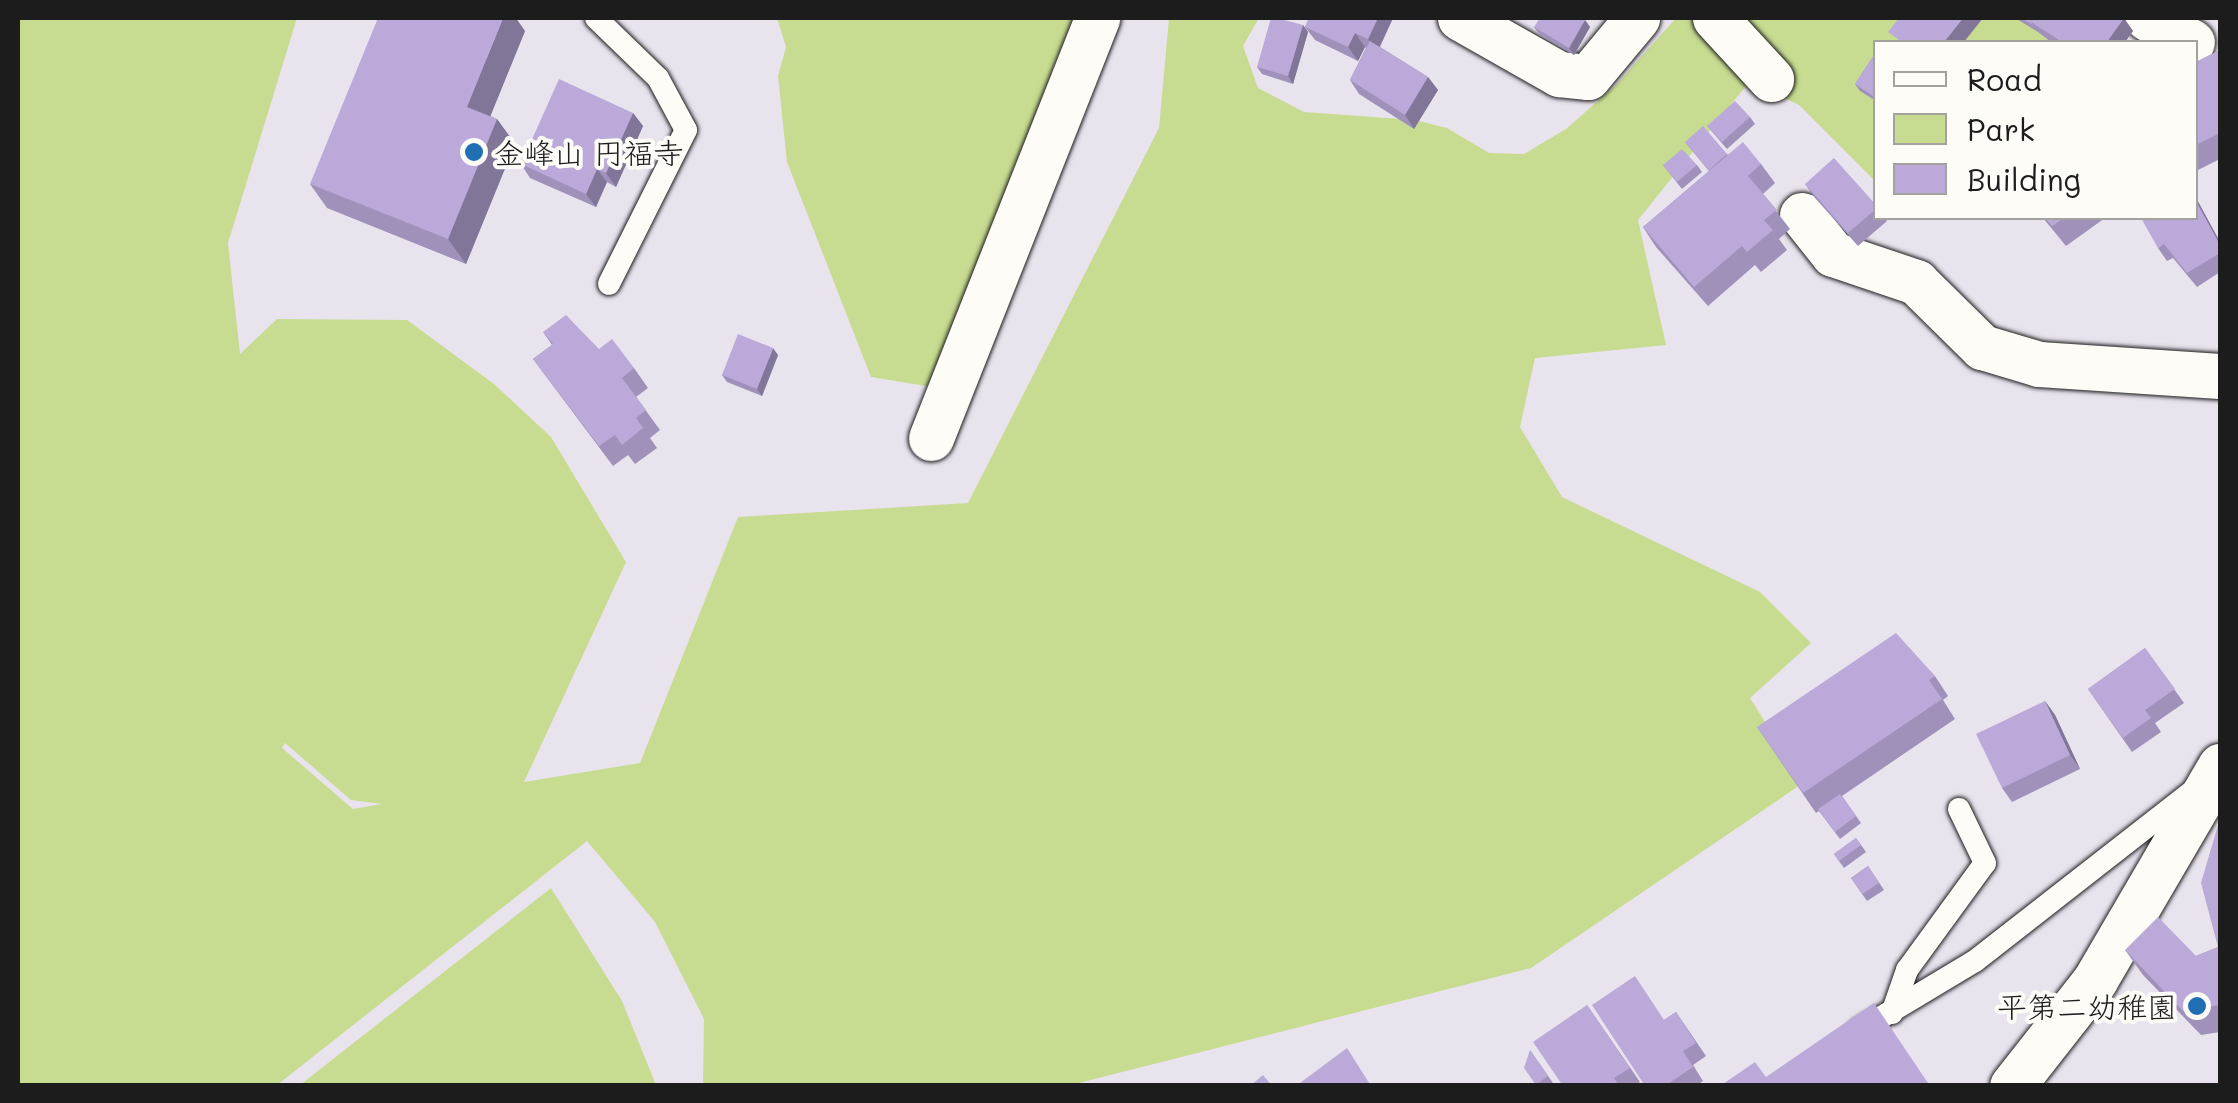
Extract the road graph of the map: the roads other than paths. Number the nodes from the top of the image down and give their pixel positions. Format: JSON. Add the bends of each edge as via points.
{"nodes":[{"id":1,"x":596,"y":18,"type":"edge"},
{"id":2,"x":1097,"y":18,"type":"edge"},
{"id":3,"x":1460,"y":18,"type":"edge"},
{"id":4,"x":1636,"y":18,"type":"edge"},
{"id":5,"x":1715,"y":18,"type":"edge"},
{"id":6,"x":2147,"y":18,"type":"edge"},
{"id":7,"x":2188,"y":40,"type":"edge"},
{"id":8,"x":1771,"y":79,"type":"dead end"},
{"id":9,"x":1802,"y":215,"type":"dead end"},
{"id":10,"x":609,"y":284,"type":"dead end"},
{"id":11,"x":2220,"y":376,"type":"edge"},
{"id":12,"x":932,"y":438,"type":"dead end"},
{"id":13,"x":2219,"y":769,"type":"edge"},
{"id":14,"x":1958,"y":808,"type":"dead end"},
{"id":15,"x":1892,"y":1012,"type":"junction"},
{"id":16,"x":1844,"y":1039,"type":"edge"},
{"id":17,"x":2012,"y":1086,"type":"edge"}],
"edges":[{"from":1,"to":10,"type":"lane","via":[[658,78],[686,130]]},
{"from":2,"to":12,"type":"street"},
{"from":3,"to":4,"type":"street","via":[[1560,74],[1588,76]]},
{"from":5,"to":8,"type":"street"},
{"from":6,"to":7,"type":"street"},
{"from":9,"to":11,"type":"street","via":[[1833,254],[1916,282],[1982,347],[2038,364]]},
{"from":13,"to":15,"type":"lane","via":[[1975,961]]},
{"from":13,"to":17,"type":"street","via":[[2094,980]]},
{"from":14,"to":15,"type":"lane","via":[[1985,863],[1907,970]]},
{"from":15,"to":16,"type":"lane"}]}
